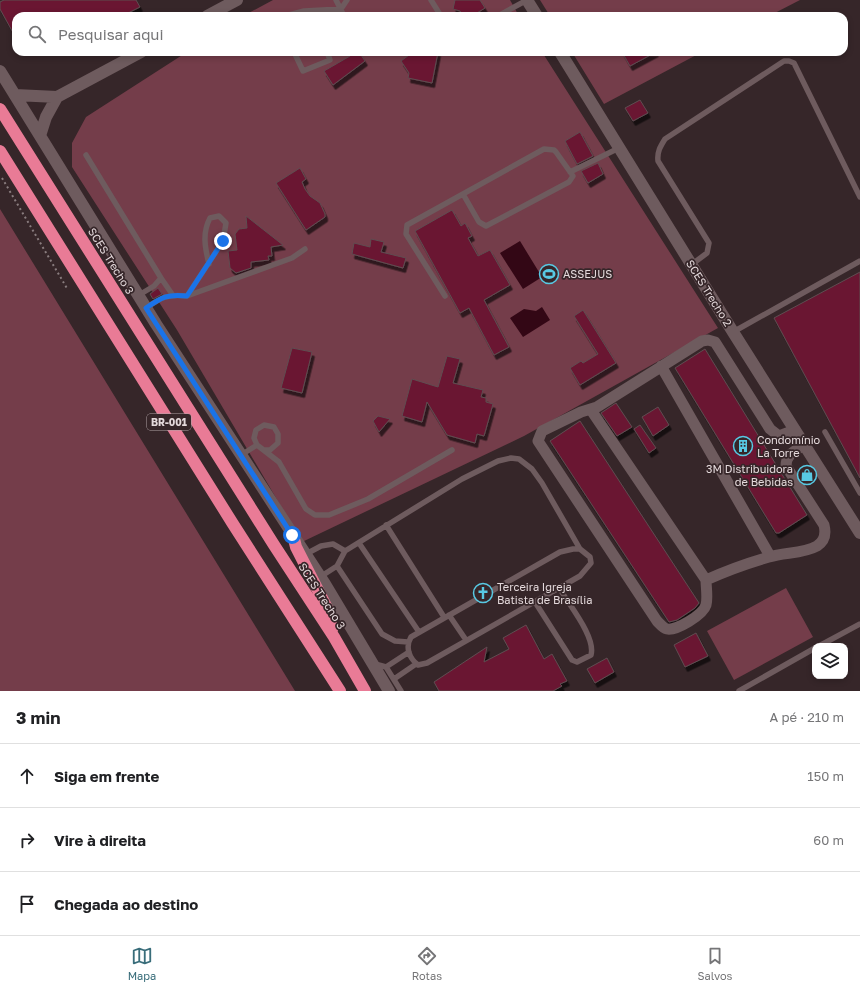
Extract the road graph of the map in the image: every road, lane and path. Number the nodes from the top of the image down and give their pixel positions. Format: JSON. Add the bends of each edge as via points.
{"nodes":[{"id":1,"x":237,"y":0,"type":"edge"},
{"id":2,"x":336,"y":0,"type":"edge"},
{"id":3,"x":346,"y":0,"type":"edge"},
{"id":4,"x":431,"y":0,"type":"edge"},
{"id":5,"x":527,"y":0,"type":"edge"},
{"id":6,"x":326,"y":10,"type":"joint"},
{"id":7,"x":341,"y":10,"type":"junction"},
{"id":8,"x":214,"y":12,"type":"edge"},
{"id":9,"x":300,"y":12,"type":"edge"},
{"id":10,"x":438,"y":12,"type":"edge"},
{"id":11,"x":505,"y":12,"type":"edge"},
{"id":12,"x":534,"y":12,"type":"edge"},
{"id":13,"x":134,"y":56,"type":"edge"},
{"id":14,"x":296,"y":56,"type":"edge"},
{"id":15,"x":328,"y":56,"type":"edge"},
{"id":16,"x":562,"y":56,"type":"edge"},
{"id":17,"x":0,"y":71,"type":"edge"},
{"id":18,"x":15,"y":95,"type":"junction"},
{"id":19,"x":57,"y":97,"type":"junction"},
{"id":20,"x":0,"y":109,"type":"edge"},
{"id":21,"x":40,"y":136,"type":"junction"},
{"id":22,"x":619,"y":147,"type":"junction"},
{"id":23,"x":0,"y":151,"type":"edge"},
{"id":24,"x":86,"y":155,"type":"dead end"},
{"id":25,"x":570,"y":172,"type":"junction"},
{"id":26,"x":0,"y":175,"type":"edge"},
{"id":27,"x":463,"y":194,"type":"junction"},
{"id":28,"x":860,"y":197,"type":"edge"},
{"id":29,"x":305,"y":249,"type":"dead end"},
{"id":30,"x":860,"y":261,"type":"edge"},
{"id":31,"x":209,"y":264,"type":"junction"},
{"id":32,"x":691,"y":265,"type":"junction"},
{"id":33,"x":161,"y":278,"type":"junction"},
{"id":34,"x":68,"y":290,"type":"dead end"},
{"id":35,"x":172,"y":294,"type":"junction"},
{"id":36,"x":138,"y":296,"type":"junction"},
{"id":37,"x":187,"y":296,"type":"junction"},
{"id":38,"x":445,"y":296,"type":"dead end"},
{"id":39,"x":146,"y":308,"type":"junction"},
{"id":40,"x":732,"y":332,"type":"junction"},
{"id":41,"x":661,"y":366,"type":"junction"},
{"id":42,"x":591,"y":410,"type":"junction"},
{"id":43,"x":795,"y":430,"type":"junction"},
{"id":44,"x":825,"y":432,"type":"dead end"},
{"id":45,"x":257,"y":445,"type":"junction"},
{"id":46,"x":804,"y":445,"type":"junction"},
{"id":47,"x":264,"y":450,"type":"junction"},
{"id":48,"x":452,"y":450,"type":"dead end"},
{"id":49,"x":241,"y":455,"type":"junction"},
{"id":50,"x":860,"y":493,"type":"edge"},
{"id":51,"x":386,"y":525,"type":"junction"},
{"id":52,"x":858,"y":527,"type":"edge"},
{"id":53,"x":292,"y":535,"type":"junction"},
{"id":54,"x":359,"y":543,"type":"junction"},
{"id":55,"x":580,"y":549,"type":"junction"},
{"id":56,"x":345,"y":551,"type":"junction"},
{"id":57,"x":306,"y":554,"type":"junction"},
{"id":58,"x":770,"y":556,"type":"junction"},
{"id":59,"x":337,"y":566,"type":"junction"},
{"id":60,"x":320,"y":576,"type":"junction"},
{"id":61,"x":706,"y":580,"type":"junction"},
{"id":62,"x":560,"y":589,"type":"junction"},
{"id":63,"x":535,"y":602,"type":"junction"},
{"id":64,"x":446,"y":616,"type":"junction"},
{"id":65,"x":860,"y":624,"type":"edge"},
{"id":66,"x":419,"y":632,"type":"junction"},
{"id":67,"x":334,"y":637,"type":"junction"},
{"id":68,"x":466,"y":640,"type":"junction"},
{"id":69,"x":408,"y":642,"type":"junction"},
{"id":70,"x":824,"y":643,"type":"edge"},
{"id":71,"x":812,"y":650,"type":"edge"},
{"id":72,"x":409,"y":652,"type":"junction"},
{"id":73,"x":373,"y":664,"type":"junction"},
{"id":74,"x":416,"y":664,"type":"junction"},
{"id":75,"x":386,"y":667,"type":"junction"},
{"id":76,"x":394,"y":679,"type":"junction"},
{"id":77,"x":340,"y":691,"type":"edge"},
{"id":78,"x":365,"y":691,"type":"edge"},
{"id":79,"x":389,"y":691,"type":"edge"},
{"id":80,"x":401,"y":691,"type":"edge"},
{"id":81,"x":739,"y":691,"type":"edge"}],
"edges":[{"from":1,"to":8,"type":"street"},
{"from":2,"to":7,"type":"lane"},
{"from":3,"to":7,"type":"lane"},
{"from":4,"to":10,"type":"lane"},
{"from":5,"to":11,"type":"lane"},
{"from":5,"to":12,"type":"street"},
{"from":6,"to":7,"type":"lane"},
{"from":6,"to":9,"type":"lane"},
{"from":13,"to":19,"type":"street"},
{"from":14,"to":15,"type":"lane","via":[[303,71],[330,60]]},
{"from":16,"to":22,"type":"street","name":"SCES Trecho 2"},
{"from":17,"to":18,"type":"street"},
{"from":18,"to":19,"type":"street"},
{"from":18,"to":21,"type":"street"},
{"from":19,"to":21,"type":"street","via":[[46,116]]},
{"from":20,"to":67,"type":"highway","name":"SCES Trecho 3","number":"BR-001","via":[[265,532]]},
{"from":21,"to":36,"type":"street"},
{"from":22,"to":25,"type":"lane"},
{"from":22,"to":32,"type":"street","name":"SCES Trecho 2"},
{"from":23,"to":77,"type":"highway","number":"BR-001"},
{"from":24,"to":33,"type":"lane"},
{"from":25,"to":27,"type":"lane","via":[[554,150],[544,149]]},
{"from":25,"to":27,"type":"lane","via":[[573,176],[569,182],[486,226],[479,222]]},
{"from":26,"to":34,"type":"path"},
{"from":27,"to":38,"type":"lane","via":[[407,225],[405,230]]},
{"from":28,"to":32,"type":"lane","via":[[794,63],[784,61],[665,139],[660,147],[658,161],[709,243],[707,253]]},
{"from":29,"to":37,"type":"lane","via":[[292,258]]},
{"from":30,"to":40,"type":"lane"},
{"from":31,"to":31,"type":"lane","via":[[205,248],[205,228],[210,218],[219,216],[226,223],[223,241]]},
{"from":31,"to":37,"type":"lane"},
{"from":32,"to":40,"type":"street","name":"SCES Trecho 2"},
{"from":33,"to":35,"type":"lane"},
{"from":33,"to":36,"type":"lane"},
{"from":35,"to":37,"type":"lane"},
{"from":35,"to":39,"type":"lane","via":[[162,297]]},
{"from":36,"to":39,"type":"street"},
{"from":39,"to":49,"type":"street"},
{"from":40,"to":43,"type":"street","name":"SCES Trecho 2"},
{"from":41,"to":42,"type":"street"},
{"from":41,"to":43,"type":"street","via":[[702,341],[715,342],[770,429],[780,436]]},
{"from":41,"to":58,"type":"street"},
{"from":42,"to":61,"type":"street"},
{"from":42,"to":61,"type":"street","via":[[581,412],[542,431],[538,440],[661,625],[667,629],[674,629],[697,617],[706,605]]},
{"from":43,"to":46,"type":"street","name":"SCES Trecho 2"},
{"from":44,"to":50,"type":"lane"},
{"from":45,"to":47,"type":"lane"},
{"from":45,"to":47,"type":"lane","via":[[254,438],[256,430],[264,425],[274,428],[278,434],[278,443],[270,450]]},
{"from":45,"to":49,"type":"lane"},
{"from":46,"to":52,"type":"street","name":"SCES Trecho 2"},
{"from":46,"to":58,"type":"street","via":[[789,455],[786,466],[826,532],[817,546]]},
{"from":47,"to":48,"type":"lane","via":[[278,462],[306,509],[315,515],[329,515],[368,499]]},
{"from":49,"to":53,"type":"street"},
{"from":51,"to":54,"type":"lane"},
{"from":51,"to":55,"type":"lane","via":[[462,479],[511,458],[519,459],[532,469]]},
{"from":51,"to":64,"type":"lane"},
{"from":53,"to":57,"type":"street"},
{"from":53,"to":67,"type":"highway","via":[[329,612]]},
{"from":54,"to":56,"type":"lane"},
{"from":54,"to":66,"type":"lane"},
{"from":55,"to":62,"type":"lane","via":[[590,556],[591,563],[580,576]]},
{"from":55,"to":64,"type":"lane","via":[[560,552]]},
{"from":56,"to":57,"type":"lane","via":[[333,544],[321,546]]},
{"from":56,"to":59,"type":"lane"},
{"from":57,"to":60,"type":"street"},
{"from":58,"to":61,"type":"street"},
{"from":59,"to":60,"type":"lane"},
{"from":59,"to":69,"type":"lane","via":[[382,634],[395,641]]},
{"from":60,"to":73,"type":"street"},
{"from":62,"to":63,"type":"lane"},
{"from":62,"to":63,"type":"lane","via":[[586,632],[593,649],[591,656],[582,661],[572,660]]},
{"from":63,"to":68,"type":"lane"},
{"from":64,"to":66,"type":"lane"},
{"from":64,"to":68,"type":"lane"},
{"from":65,"to":70,"type":"lane"},
{"from":66,"to":69,"type":"lane"},
{"from":67,"to":78,"type":"highway","name":"SCES Trecho 3","number":"BR-001"},
{"from":68,"to":74,"type":"lane","via":[[427,663]]},
{"from":69,"to":72,"type":"lane"},
{"from":71,"to":81,"type":"lane"},
{"from":72,"to":74,"type":"lane"},
{"from":72,"to":75,"type":"lane"},
{"from":73,"to":75,"type":"lane"},
{"from":73,"to":79,"type":"street"},
{"from":74,"to":76,"type":"lane"},
{"from":75,"to":76,"type":"lane"},
{"from":76,"to":80,"type":"lane"}]}
